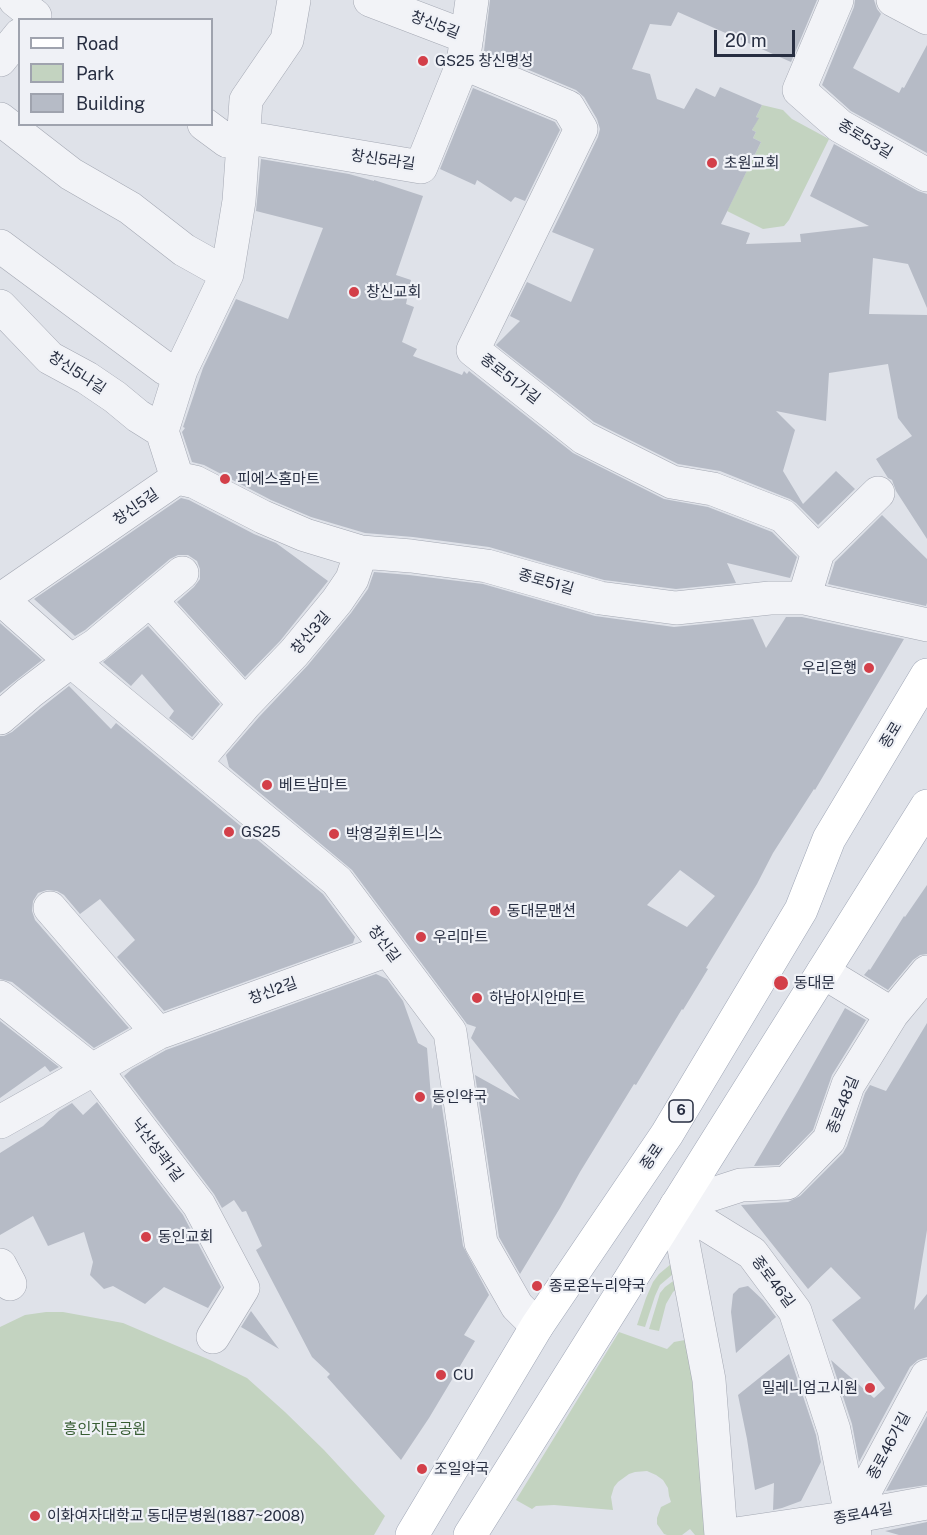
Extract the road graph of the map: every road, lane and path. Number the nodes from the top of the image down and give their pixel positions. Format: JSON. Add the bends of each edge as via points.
{"nodes":[{"id":1,"x":294,"y":0,"type":"edge"},
{"id":2,"x":370,"y":0,"type":"edge"},
{"id":3,"x":472,"y":0,"type":"edge"},
{"id":4,"x":837,"y":0,"type":"edge"},
{"id":5,"x":893,"y":0,"type":"edge"},
{"id":6,"x":927,"y":18,"type":"edge"},
{"id":7,"x":18,"y":37,"type":"edge"},
{"id":8,"x":465,"y":50,"type":"junction"},
{"id":9,"x":0,"y":60,"type":"edge"},
{"id":10,"x":0,"y":119,"type":"edge"},
{"id":11,"x":207,"y":126,"type":"edge"},
{"id":12,"x":243,"y":137,"type":"junction"},
{"id":13,"x":927,"y":175,"type":"edge"},
{"id":14,"x":0,"y":246,"type":"edge"},
{"id":15,"x":227,"y":274,"type":"junction"},
{"id":16,"x":0,"y":306,"type":"edge"},
{"id":17,"x":181,"y":370,"type":"junction"},
{"id":18,"x":162,"y":431,"type":"junction"},
{"id":19,"x":177,"y":478,"type":"junction"},
{"id":20,"x":878,"y":493,"type":"dead end"},
{"id":21,"x":361,"y":552,"type":"junction"},
{"id":22,"x":818,"y":552,"type":"junction"},
{"id":23,"x":182,"y":573,"type":"dead end"},
{"id":24,"x":804,"y":598,"type":"junction"},
{"id":25,"x":1,"y":600,"type":"edge"},
{"id":26,"x":150,"y":600,"type":"junction"},
{"id":27,"x":927,"y":625,"type":"edge"},
{"id":28,"x":71,"y":661,"type":"junction"},
{"id":29,"x":927,"y":675,"type":"edge"},
{"id":30,"x":245,"y":704,"type":"junction"},
{"id":31,"x":0,"y":718,"type":"edge"},
{"id":32,"x":195,"y":763,"type":"junction"},
{"id":33,"x":927,"y":806,"type":"edge"},
{"id":34,"x":50,"y":908,"type":"dead end"},
{"id":35,"x":388,"y":950,"type":"junction"},
{"id":36,"x":823,"y":972,"type":"junction"},
{"id":37,"x":927,"y":972,"type":"edge"},
{"id":38,"x":0,"y":997,"type":"edge"},
{"id":39,"x":892,"y":1014,"type":"junction"},
{"id":40,"x":158,"y":1033,"type":"junction"},
{"id":41,"x":91,"y":1069,"type":"junction"},
{"id":42,"x":0,"y":1122,"type":"edge"},
{"id":43,"x":676,"y":1206,"type":"junction"},
{"id":44,"x":537,"y":1326,"type":"junction"},
{"id":45,"x":213,"y":1337,"type":"dead end"},
{"id":46,"x":927,"y":1376,"type":"edge"},
{"id":47,"x":927,"y":1503,"type":"edge"},
{"id":48,"x":419,"y":1524,"type":"edge"},
{"id":49,"x":853,"y":1526,"type":"edge"},
{"id":50,"x":399,"y":1535,"type":"edge"},
{"id":51,"x":470,"y":1535,"type":"edge"},
{"id":52,"x":721,"y":1535,"type":"edge"},
{"id":53,"x":729,"y":1535,"type":"edge"}],
"edges":[{"from":1,"to":12,"type":"street","via":[[287,40],[246,100]]},
{"from":2,"to":8,"type":"street","name":"창신5길"},
{"from":3,"to":8,"type":"street","name":"창신5라길"},
{"from":4,"to":13,"type":"street","name":"종로53길","via":[[799,90],[840,126]]},
{"from":5,"to":6,"type":"street"},
{"from":7,"to":9,"type":"street"},
{"from":8,"to":12,"type":"street","name":"창신5라길","via":[[421,167]]},
{"from":8,"to":22,"type":"street","name":"종로51가길","via":[[568,107],[581,129],[473,350],[584,438],[672,482],[713,489],[783,516]]},
{"from":10,"to":15,"type":"street","via":[[71,174],[130,208],[184,250]]},
{"from":11,"to":12,"type":"street","via":[[227,141]]},
{"from":12,"to":15,"type":"street","via":[[239,201]]},
{"from":14,"to":17,"type":"street","via":[[166,369]]},
{"from":15,"to":17,"type":"street"},
{"from":16,"to":18,"type":"street","name":"창신5나길","via":[[50,358]]},
{"from":17,"to":18,"type":"street"},
{"from":18,"to":19,"type":"street"},
{"from":19,"to":21,"type":"street","name":"종로51길","via":[[195,482],[305,535]]},
{"from":19,"to":25,"type":"street","name":"창신5길"},
{"from":20,"to":22,"type":"street"},
{"from":21,"to":24,"type":"street","name":"종로51길","via":[[487,566],[600,598],[675,608]]},
{"from":21,"to":30,"type":"street","name":"창신3길","via":[[352,579],[337,601]]},
{"from":22,"to":24,"type":"street"},
{"from":23,"to":26,"type":"street"},
{"from":24,"to":27,"type":"street","name":"종로51길"},
{"from":25,"to":28,"type":"street","name":"창신길"},
{"from":26,"to":28,"type":"street"},
{"from":26,"to":30,"type":"street"},
{"from":28,"to":31,"type":"street"},
{"from":28,"to":32,"type":"street","name":"창신길"},
{"from":29,"to":44,"type":"main road","name":"종로","number":"6","via":[[829,839],[801,910],[686,1104]]},
{"from":30,"to":32,"type":"street","name":"창신3길"},
{"from":32,"to":35,"type":"street","name":"창신길","via":[[337,881]]},
{"from":33,"to":36,"type":"main road"},
{"from":34,"to":40,"type":"street"},
{"from":35,"to":40,"type":"street","name":"창신2길"},
{"from":35,"to":44,"type":"street","name":"창신길","via":[[450,1032],[481,1243],[517,1306]]},
{"from":36,"to":39,"type":"street"},
{"from":36,"to":43,"type":"main road"},
{"from":37,"to":39,"type":"street","name":"종로48길"},
{"from":38,"to":41,"type":"street","name":"낙산성곽1길"},
{"from":39,"to":43,"type":"street","name":"종로48길","via":[[848,1085],[830,1140],[787,1183],[741,1185]]},
{"from":40,"to":41,"type":"street","name":"창신2길"},
{"from":41,"to":42,"type":"street","name":"창신2길"},
{"from":41,"to":45,"type":"street","name":"낙산성곽1길","via":[[102,1078],[199,1205],[243,1287]]},
{"from":43,"to":49,"type":"street","name":"종로46길","via":[[752,1253],[795,1311],[834,1430]]},
{"from":43,"to":51,"type":"main road"},
{"from":43,"to":52,"type":"street","via":[[709,1380]]},
{"from":44,"to":48,"type":"main road","name":"종로","number":"6"},
{"from":46,"to":49,"type":"street","name":"종로46가길"},
{"from":47,"to":49,"type":"street","name":"종로44길"},
{"from":48,"to":50,"type":"main road","name":"종로"},
{"from":49,"to":53,"type":"street","name":"종로44길"}]}
